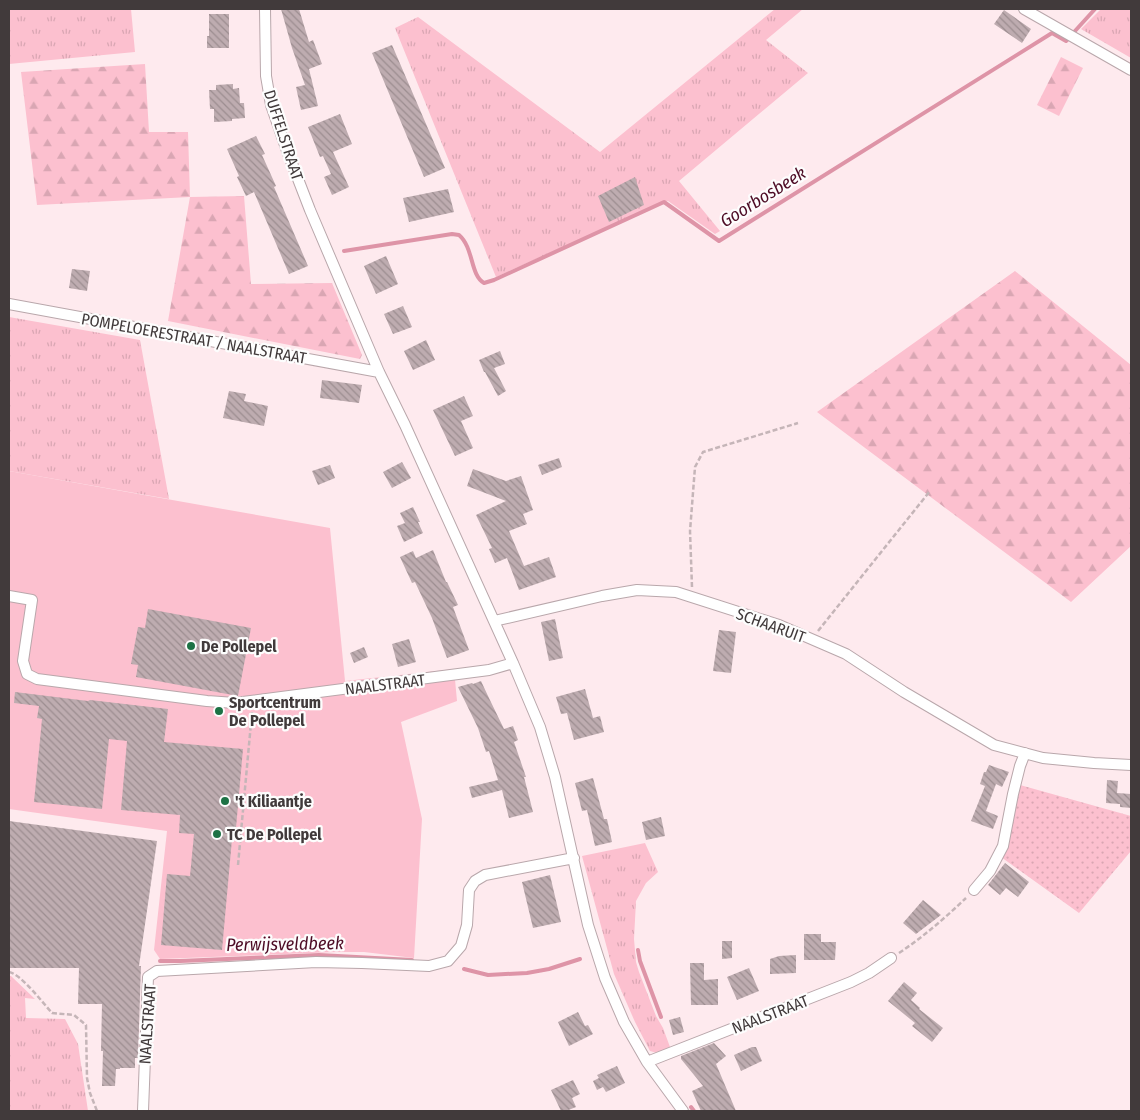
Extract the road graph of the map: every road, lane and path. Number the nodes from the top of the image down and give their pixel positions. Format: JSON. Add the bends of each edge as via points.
{"nodes":[{"id":1,"x":265,"y":9,"type":"edge"},
{"id":2,"x":1024,"y":9,"type":"edge"},
{"id":3,"x":1131,"y":70,"type":"edge"},
{"id":4,"x":9,"y":304,"type":"edge"},
{"id":5,"x":379,"y":372,"type":"junction"},
{"id":6,"x":798,"y":423,"type":"dead end"},
{"id":7,"x":930,"y":492,"type":"dead end"},
{"id":8,"x":9,"y":596,"type":"edge"},
{"id":9,"x":692,"y":598,"type":"junction"},
{"id":10,"x":494,"y":621,"type":"junction"},
{"id":11,"x":811,"y":639,"type":"junction"},
{"id":12,"x":513,"y":663,"type":"junction"},
{"id":13,"x":253,"y":701,"type":"junction"},
{"id":14,"x":1025,"y":753,"type":"junction"},
{"id":15,"x":1131,"y":765,"type":"edge"},
{"id":16,"x":241,"y":834,"type":"junction"},
{"id":17,"x":223,"y":836,"type":"dead end"},
{"id":18,"x":574,"y":858,"type":"junction"},
{"id":19,"x":238,"y":865,"type":"dead end"},
{"id":20,"x":974,"y":890,"type":"joint"},
{"id":21,"x":890,"y":958,"type":"joint"},
{"id":22,"x":9,"y":972,"type":"edge"},
{"id":23,"x":647,"y":1062,"type":"junction"},
{"id":24,"x":97,"y":1111,"type":"edge"},
{"id":25,"x":143,"y":1111,"type":"edge"},
{"id":26,"x":683,"y":1111,"type":"edge"}],
"edges":[{"from":1,"to":5,"type":"street","name":"DUFFELSTRAAT","via":[[266,76],[271,105],[310,210]]},
{"from":2,"to":3,"type":"street"},
{"from":4,"to":5,"type":"street","name":"POMPELOERESTRAAT / NAALSTRAAT"},
{"from":5,"to":10,"type":"street"},
{"from":6,"to":9,"type":"path","via":[[702,452],[695,467],[691,522]]},
{"from":7,"to":11,"type":"path"},
{"from":8,"to":13,"type":"street","name":"NAALSTRAAT","via":[[32,600],[23,661],[27,674],[37,679],[207,701]]},
{"from":9,"to":10,"type":"street","name":"SCHAARUIT","via":[[676,592],[638,590]]},
{"from":9,"to":11,"type":"street","name":"SCHAARUIT","via":[[780,625]]},
{"from":10,"to":12,"type":"street"},
{"from":11,"to":14,"type":"street","name":"SCHAARUIT","via":[[846,654],[994,745]]},
{"from":12,"to":13,"type":"street","name":"NAALSTRAAT","via":[[488,670]]},
{"from":12,"to":18,"type":"street","via":[[540,726]]},
{"from":13,"to":16,"type":"path"},
{"from":14,"to":15,"type":"street","name":"SCHAARUIT","via":[[1043,758]]},
{"from":14,"to":20,"type":"street","via":[[1003,846],[990,871]]},
{"from":16,"to":17,"type":"path"},
{"from":16,"to":19,"type":"path"},
{"from":18,"to":23,"type":"street","via":[[588,925],[605,978],[624,1022]]},
{"from":18,"to":25,"type":"street","name":"NAALSTRAAT","via":[[484,876],[475,881],[469,890],[467,925],[461,946],[448,961],[429,966],[316,962],[157,971],[148,977]]},
{"from":20,"to":21,"type":"path","via":[[916,941]]},
{"from":21,"to":23,"type":"street","name":"NAALSTRAAT","via":[[851,982]]},
{"from":22,"to":24,"type":"path","via":[[20,978],[52,1013],[74,1015],[86,1025],[87,1078]]},
{"from":23,"to":26,"type":"street"}]}
